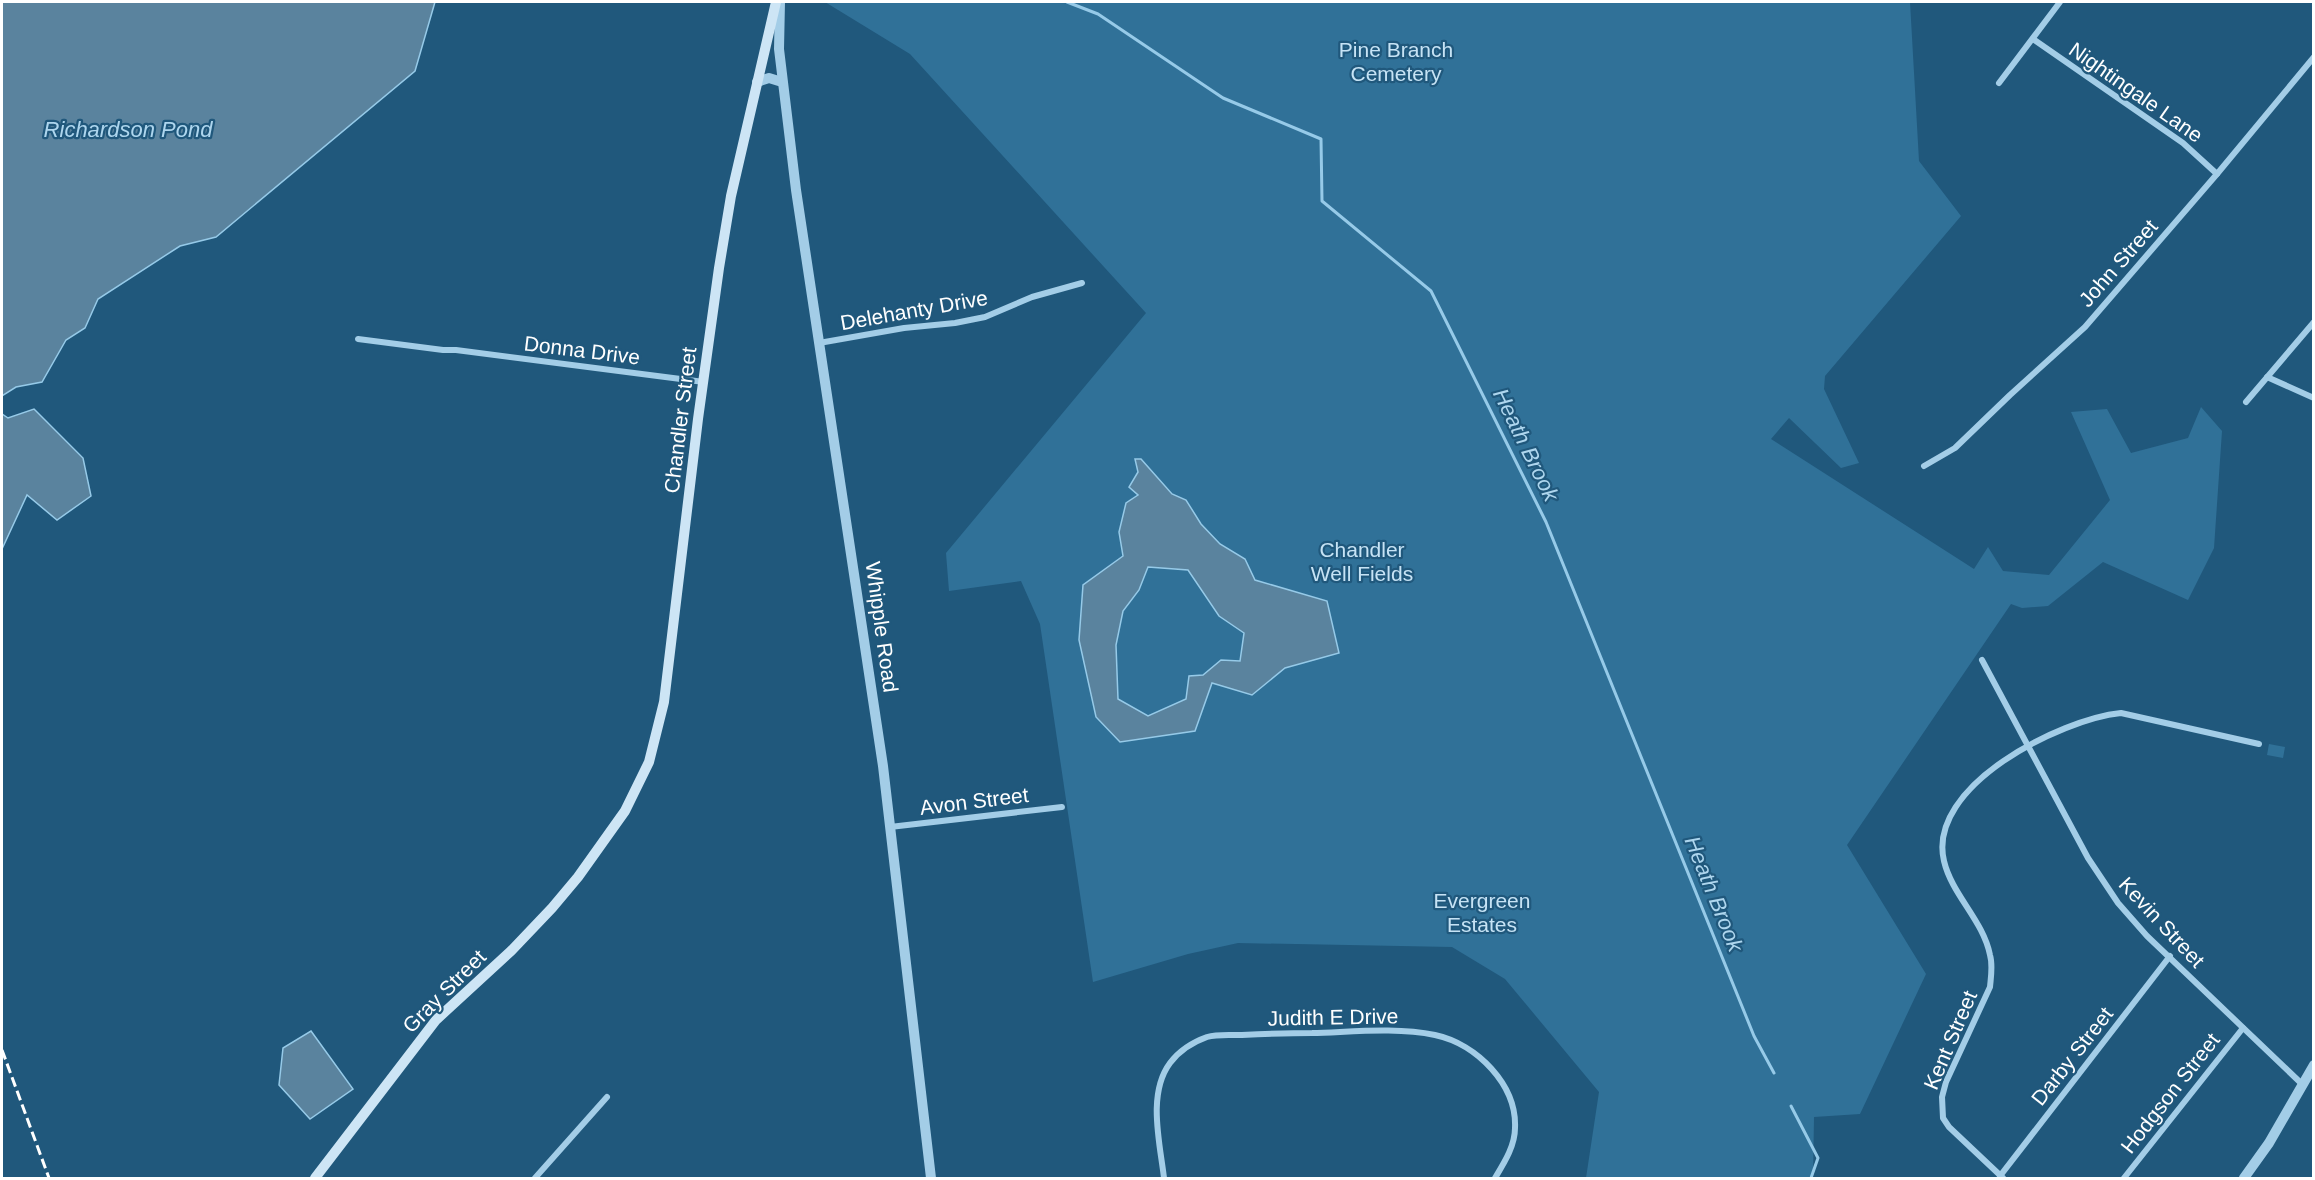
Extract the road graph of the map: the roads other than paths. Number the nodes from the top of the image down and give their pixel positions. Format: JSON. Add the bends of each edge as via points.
{"nodes":[{"id":1,"x":778,"y":2,"type":"edge"},
{"id":2,"x":2060,"y":2,"type":"edge"},
{"id":3,"x":2033,"y":39,"type":"junction"},
{"id":4,"x":2313,"y":57,"type":"edge"},
{"id":5,"x":757,"y":82,"type":"junction"},
{"id":6,"x":782,"y":82,"type":"junction"},
{"id":7,"x":1999,"y":83,"type":"dead end"},
{"id":8,"x":2217,"y":174,"type":"junction"},
{"id":9,"x":1082,"y":283,"type":"dead end"},
{"id":10,"x":2313,"y":322,"type":"edge"},
{"id":11,"x":358,"y":339,"type":"dead end"},
{"id":12,"x":818,"y":343,"type":"junction"},
{"id":13,"x":2268,"y":377,"type":"junction"},
{"id":14,"x":704,"y":382,"type":"junction"},
{"id":15,"x":2313,"y":398,"type":"edge"},
{"id":16,"x":2246,"y":402,"type":"dead end"},
{"id":17,"x":1924,"y":466,"type":"dead end"},
{"id":18,"x":1982,"y":660,"type":"dead end"},
{"id":19,"x":2259,"y":744,"type":"dead end"},
{"id":20,"x":2028,"y":746,"type":"junction"},
{"id":21,"x":1062,"y":807,"type":"dead end"},
{"id":22,"x":890,"y":827,"type":"junction"},
{"id":23,"x":608,"y":836,"type":"joint"},
{"id":24,"x":2170,"y":956,"type":"junction"},
{"id":25,"x":2243,"y":1028,"type":"junction"},
{"id":26,"x":2313,"y":1065,"type":"edge"},
{"id":27,"x":2302,"y":1085,"type":"junction"},
{"id":28,"x":607,"y":1097,"type":"dead end"},
{"id":29,"x":2002,"y":1177,"type":"edge"},
{"id":30,"x":315,"y":1179,"type":"edge"},
{"id":31,"x":535,"y":1179,"type":"edge"},
{"id":32,"x":932,"y":1179,"type":"edge"},
{"id":33,"x":1164,"y":1179,"type":"edge"},
{"id":34,"x":1495,"y":1179,"type":"edge"},
{"id":35,"x":2124,"y":1179,"type":"edge"},
{"id":36,"x":2244,"y":1179,"type":"edge"}],
"edges":[{"from":1,"to":5,"type":"main road","name":"Chandler Street"},
{"from":1,"to":6,"type":"street","name":"Whipple Road"},
{"from":2,"to":3,"type":"street"},
{"from":3,"to":7,"type":"street"},
{"from":3,"to":8,"type":"street","name":"Nightingale Lane","via":[[2183,143]]},
{"from":4,"to":8,"type":"street","name":"John Street"},
{"from":5,"to":6,"type":"street","via":[[769,78]]},
{"from":5,"to":14,"type":"main road","name":"Chandler Street","via":[[731,196]]},
{"from":6,"to":12,"type":"street","name":"Whipple Road"},
{"from":8,"to":17,"type":"street","name":"John Street","via":[[2085,327],[1955,448]]},
{"from":9,"to":12,"type":"street","name":"Delehanty Drive","via":[[1032,297],[985,317]]},
{"from":10,"to":13,"type":"street"},
{"from":11,"to":14,"type":"street","name":"Donna Drive"},
{"from":12,"to":22,"type":"street","name":"Whipple Road"},
{"from":13,"to":15,"type":"street"},
{"from":13,"to":16,"type":"street"},
{"from":14,"to":23,"type":"main road","name":"Chandler Street","via":[[657,737],[637,790]]},
{"from":18,"to":20,"type":"street","name":"Kevin Street"},
{"from":19,"to":20,"type":"street","name":"Kent Street","via":[[2121,713],[2083,721]]},
{"from":20,"to":24,"type":"street","name":"Kevin Street","via":[[2101,880],[2132,919]]},
{"from":20,"to":29,"type":"street","name":"Kent Street","via":[[1995,765],[1961,802],[1948,820],[1941,846],[1953,882],[1986,941],[1992,970],[1990,987],[1946,1082],[1941,1108],[1949,1127]]},
{"from":21,"to":22,"type":"street","name":"Avon Street"},
{"from":22,"to":32,"type":"street","name":"Whipple Road"},
{"from":23,"to":30,"type":"main road","name":"Gray Street","via":[[542,920],[431,1027]]},
{"from":24,"to":25,"type":"street","name":"Kevin Street"},
{"from":24,"to":29,"type":"street","name":"Darby Street"},
{"from":25,"to":27,"type":"street","name":"Kevin Street"},
{"from":25,"to":35,"type":"street","name":"Hodgson Street"},
{"from":26,"to":27,"type":"street"},
{"from":27,"to":36,"type":"street"},
{"from":28,"to":31,"type":"street"},
{"from":33,"to":34,"type":"street","name":"Judith E Drive","via":[[1157,1100],[1160,1082],[1169,1064],[1193,1044],[1210,1036],[1417,1032],[1464,1046],[1496,1074],[1509,1092],[1514,1106],[1513,1143]]}]}
